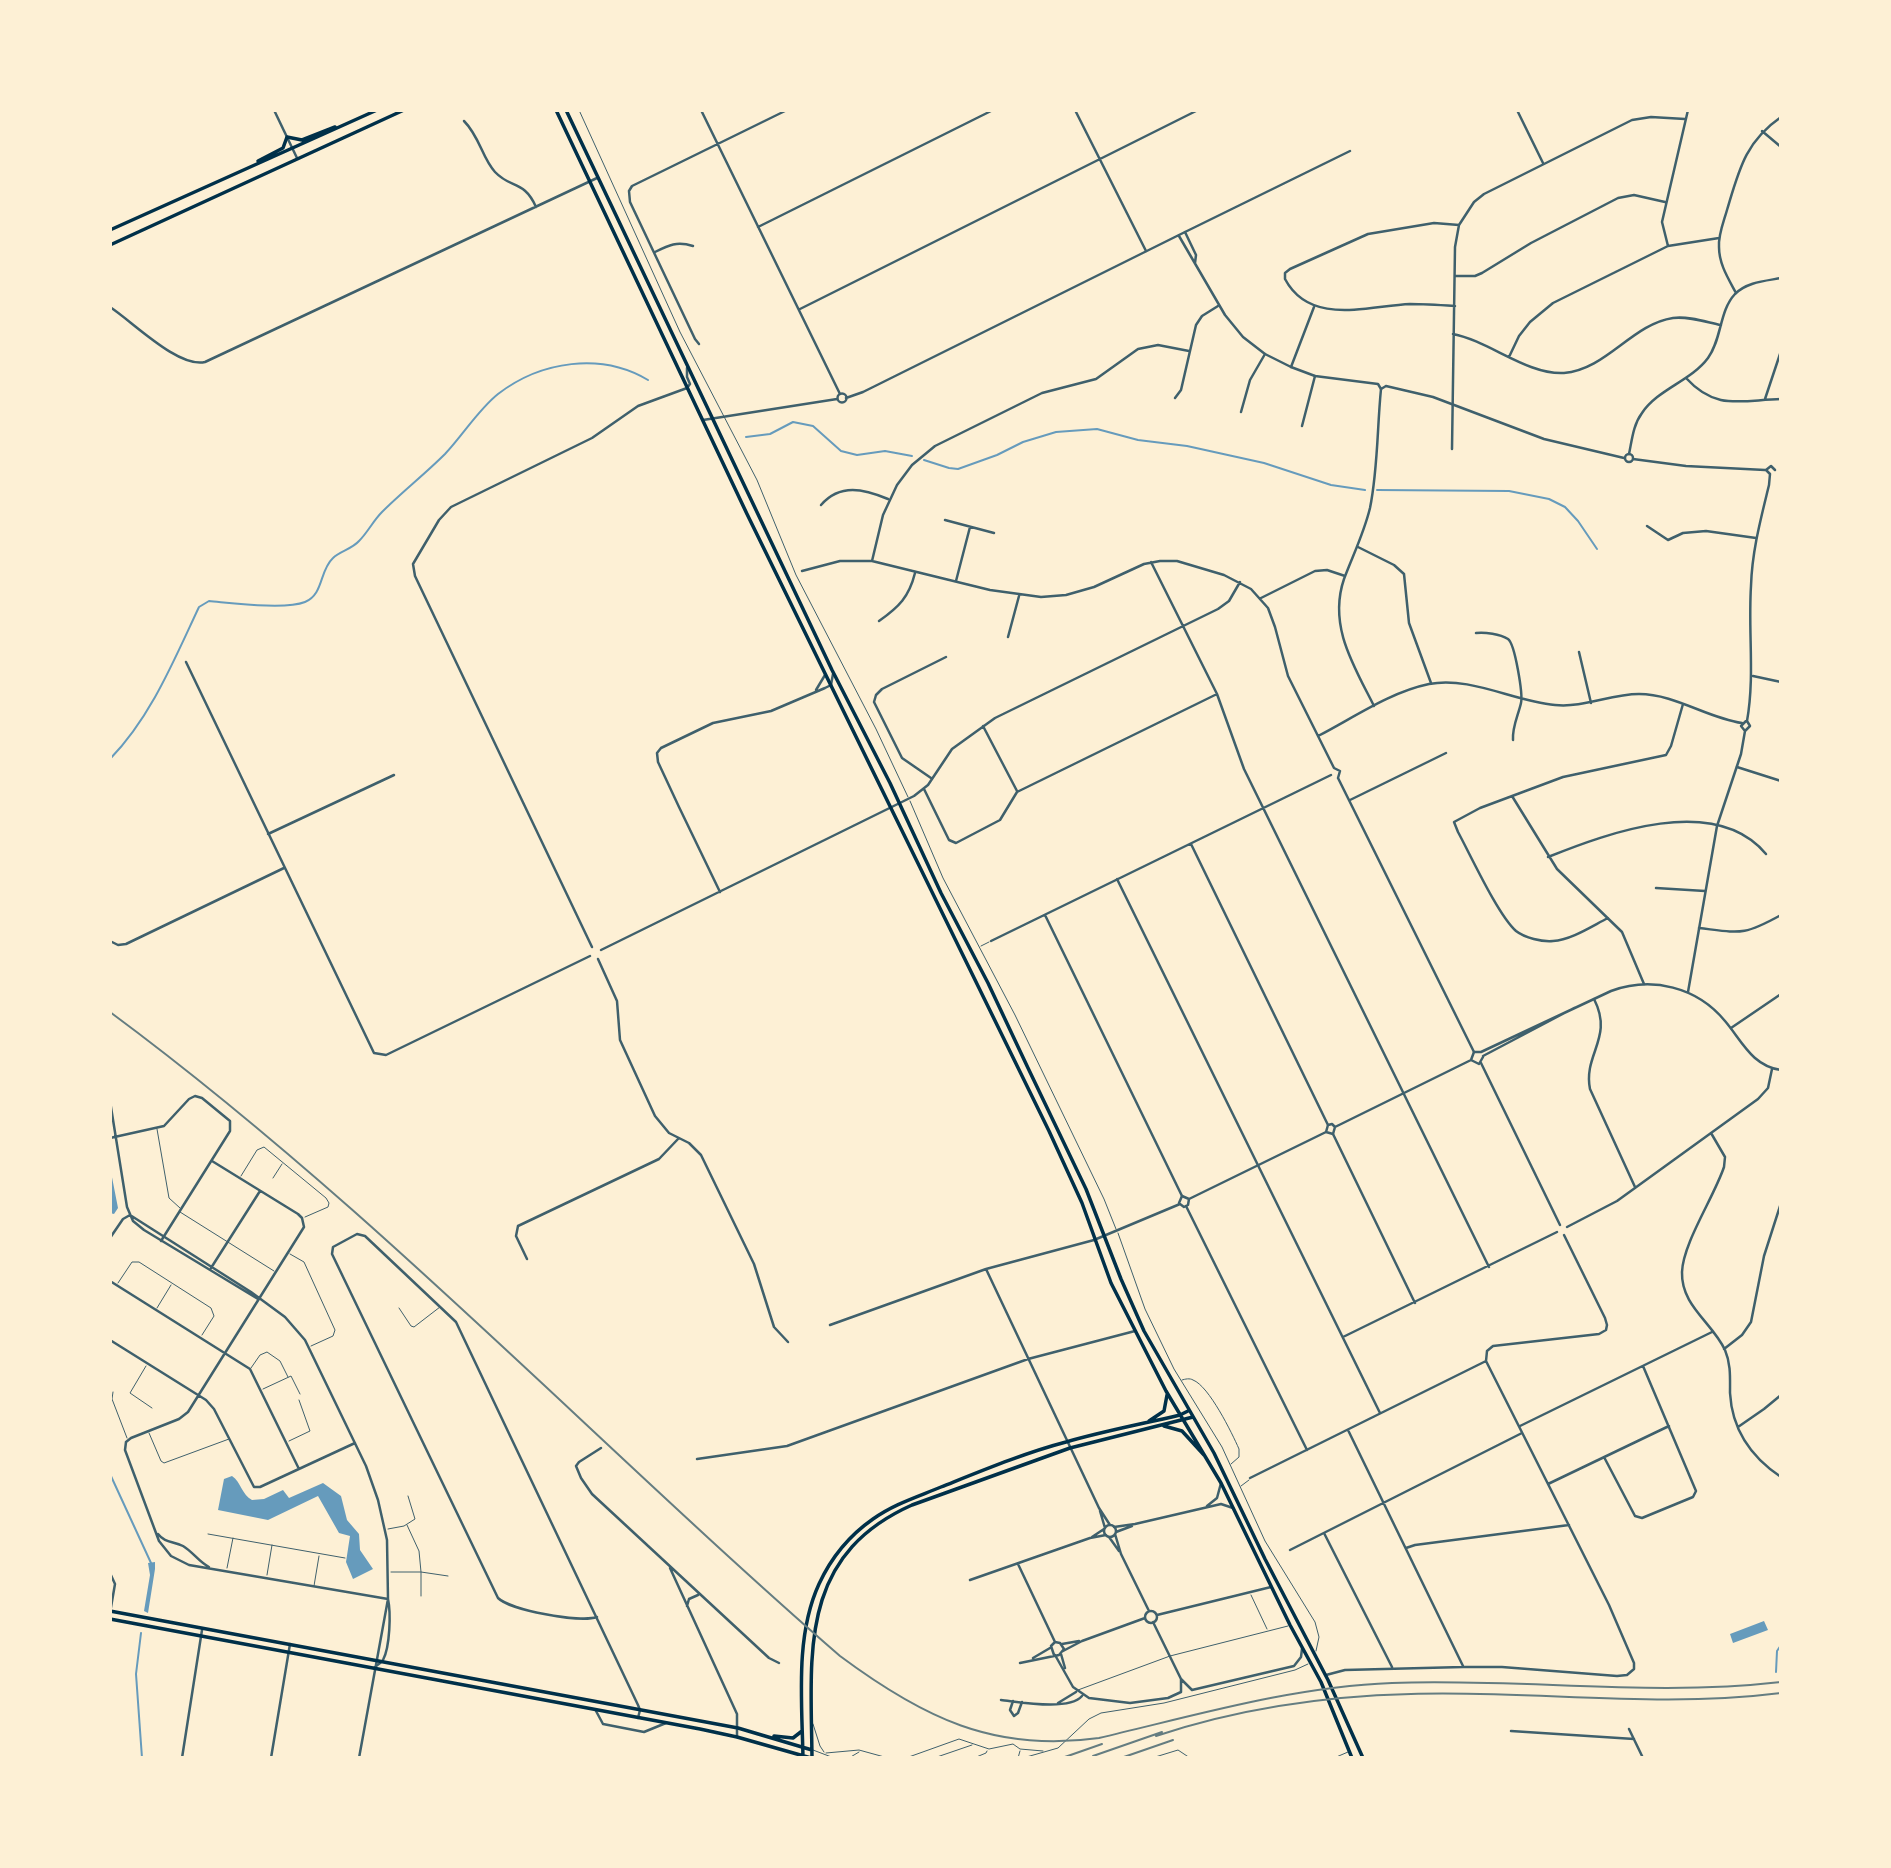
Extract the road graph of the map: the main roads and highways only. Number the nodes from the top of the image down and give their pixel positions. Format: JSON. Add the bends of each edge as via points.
{"nodes":[{"id":1,"x":377,"y":110,"type":"edge"},
{"id":2,"x":404,"y":110,"type":"edge"},
{"id":3,"x":556,"y":110,"type":"edge"},
{"id":4,"x":566,"y":110,"type":"edge"},
{"id":5,"x":347,"y":124,"type":"junction"},
{"id":6,"x":245,"y":170,"type":"junction"},
{"id":7,"x":111,"y":230,"type":"edge"},
{"id":8,"x":110,"y":245,"type":"edge"},
{"id":9,"x":1166,"y":1391,"type":"junction"},
{"id":10,"x":1189,"y":1410,"type":"junction"},
{"id":11,"x":1180,"y":1415,"type":"junction"},
{"id":12,"x":1193,"y":1417,"type":"junction"},
{"id":13,"x":1184,"y":1420,"type":"junction"},
{"id":14,"x":1145,"y":1423,"type":"junction"},
{"id":15,"x":1162,"y":1426,"type":"junction"},
{"id":16,"x":1208,"y":1459,"type":"junction"},
{"id":17,"x":110,"y":1612,"type":"edge"},
{"id":18,"x":110,"y":1619,"type":"edge"},
{"id":19,"x":803,"y":1730,"type":"junction"},
{"id":20,"x":765,"y":1736,"type":"junction"},
{"id":21,"x":803,"y":1747,"type":"junction"},
{"id":22,"x":812,"y":1750,"type":"junction"},
{"id":23,"x":787,"y":1751,"type":"junction"},
{"id":24,"x":803,"y":1756,"type":"edge"},
{"id":25,"x":792,"y":1758,"type":"edge"},
{"id":26,"x":812,"y":1758,"type":"edge"},
{"id":27,"x":1352,"y":1758,"type":"edge"},
{"id":28,"x":1363,"y":1758,"type":"edge"}],
"edges":[{"from":1,"to":5,"type":"main road"},
{"from":2,"to":8,"type":"main road"},
{"from":3,"to":9,"type":"main road","via":[[1049,1130],[1111,1283]]},
{"from":4,"to":10,"type":"main road","via":[[1086,1189],[1144,1331]]},
{"from":5,"to":6,"type":"main road"},
{"from":5,"to":6,"type":"main road","via":[[302,140],[287,137],[283,148]]},
{"from":6,"to":7,"type":"main road"},
{"from":9,"to":11,"type":"main road"},
{"from":9,"to":14,"type":"main road","via":[[1164,1410]]},
{"from":10,"to":11,"type":"main road"},
{"from":10,"to":12,"type":"main road"},
{"from":11,"to":13,"type":"main road"},
{"from":11,"to":14,"type":"main road"},
{"from":12,"to":13,"type":"main road"},
{"from":12,"to":28,"type":"main road","via":[[1326,1675]]},
{"from":13,"to":15,"type":"main road"},
{"from":13,"to":16,"type":"main road"},
{"from":14,"to":19,"type":"main road","via":[[1067,1441],[902,1502],[867,1523],[842,1548],[818,1585],[809,1612],[803,1649]]},
{"from":15,"to":16,"type":"main road","via":[[1182,1431]]},
{"from":15,"to":22,"type":"main road","via":[[1070,1448],[904,1508],[878,1523],[832,1575],[817,1610],[812,1642]]},
{"from":16,"to":27,"type":"main road","via":[[1321,1682]]},
{"from":17,"to":20,"type":"main road"},
{"from":18,"to":23,"type":"main road","via":[[595,1709]]},
{"from":19,"to":20,"type":"main road","via":[[793,1738]]},
{"from":19,"to":21,"type":"main road"},
{"from":20,"to":21,"type":"main road"},
{"from":21,"to":22,"type":"main road"},
{"from":21,"to":24,"type":"main road"},
{"from":22,"to":26,"type":"main road"},
{"from":23,"to":24,"type":"main road"},
{"from":23,"to":25,"type":"main road"},
{"from":24,"to":26,"type":"main road"}]}
